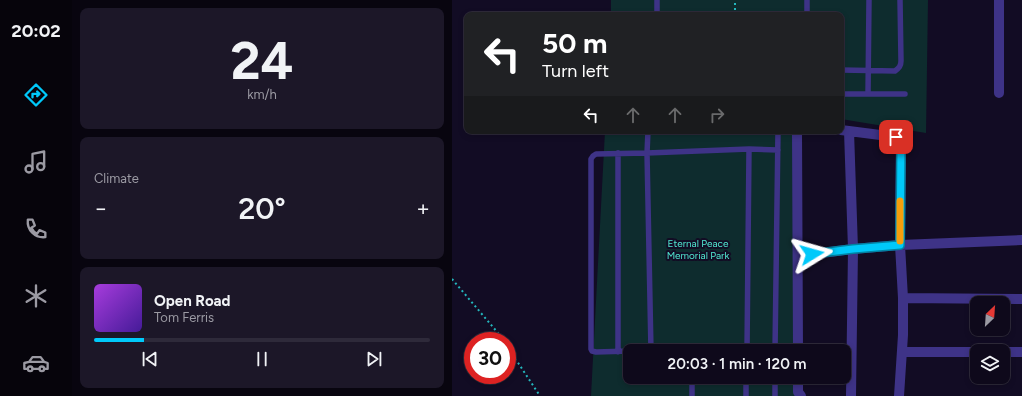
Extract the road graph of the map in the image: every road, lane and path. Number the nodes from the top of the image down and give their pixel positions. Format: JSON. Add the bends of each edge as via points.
{"nodes":[{"id":1,"x":656,"y":0,"type":"edge"},
{"id":2,"x":735,"y":0,"type":"edge"},
{"id":3,"x":807,"y":0,"type":"edge"},
{"id":4,"x":869,"y":0,"type":"edge"},
{"id":5,"x":900,"y":0,"type":"edge"},
{"id":6,"x":1000,"y":0,"type":"edge"},
{"id":7,"x":657,"y":12,"type":"edge"},
{"id":8,"x":735,"y":12,"type":"edge"},
{"id":9,"x":807,"y":12,"type":"edge"},
{"id":10,"x":844,"y":70,"type":"edge"},
{"id":11,"x":868,"y":70,"type":"junction"},
{"id":12,"x":999,"y":93,"type":"dead end"},
{"id":13,"x":844,"y":94,"type":"edge"},
{"id":14,"x":868,"y":94,"type":"junction"},
{"id":15,"x":905,"y":94,"type":"dead end"},
{"id":16,"x":845,"y":131,"type":"edge"},
{"id":17,"x":648,"y":134,"type":"edge"},
{"id":18,"x":778,"y":134,"type":"edge"},
{"id":19,"x":797,"y":134,"type":"edge"},
{"id":20,"x":749,"y":149,"type":"junction"},
{"id":21,"x":778,"y":150,"type":"junction"},
{"id":22,"x":647,"y":153,"type":"junction"},
{"id":23,"x":618,"y":154,"type":"junction"},
{"id":24,"x":1022,"y":240,"type":"edge"},
{"id":25,"x":900,"y":245,"type":"junction"},
{"id":26,"x":853,"y":249,"type":"junction"},
{"id":27,"x":798,"y":256,"type":"junction"},
{"id":28,"x":452,"y":279,"type":"edge"},
{"id":29,"x":903,"y":298,"type":"junction"},
{"id":30,"x":1022,"y":299,"type":"edge"},
{"id":31,"x":497,"y":332,"type":"edge"},
{"id":32,"x":652,"y":344,"type":"edge"},
{"id":33,"x":747,"y":344,"type":"edge"},
{"id":34,"x":776,"y":344,"type":"edge"},
{"id":35,"x":798,"y":344,"type":"edge"},
{"id":36,"x":618,"y":352,"type":"junction"},
{"id":37,"x":623,"y":352,"type":"edge"},
{"id":38,"x":903,"y":352,"type":"junction"},
{"id":39,"x":970,"y":352,"type":"edge"},
{"id":40,"x":1010,"y":352,"type":"edge"},
{"id":41,"x":1022,"y":352,"type":"edge"},
{"id":42,"x":516,"y":360,"type":"edge"},
{"id":43,"x":692,"y":384,"type":"edge"},
{"id":44,"x":746,"y":384,"type":"edge"},
{"id":45,"x":775,"y":384,"type":"edge"},
{"id":46,"x":798,"y":384,"type":"edge"},
{"id":47,"x":540,"y":396,"type":"edge"},
{"id":48,"x":692,"y":396,"type":"edge"},
{"id":49,"x":746,"y":396,"type":"edge"},
{"id":50,"x":775,"y":396,"type":"edge"},
{"id":51,"x":801,"y":396,"type":"edge"},
{"id":52,"x":851,"y":396,"type":"edge"},
{"id":53,"x":899,"y":396,"type":"edge"}],
"edges":[{"from":1,"to":7,"type":"lane"},
{"from":2,"to":8,"type":"path"},
{"from":3,"to":9,"type":"lane"},
{"from":4,"to":11,"type":"lane"},
{"from":5,"to":11,"type":"lane","via":[[901,65],[895,70]]},
{"from":6,"to":12,"type":"street"},
{"from":10,"to":11,"type":"lane"},
{"from":11,"to":14,"type":"lane"},
{"from":13,"to":14,"type":"lane"},
{"from":14,"to":15,"type":"lane"},
{"from":16,"to":25,"type":"street","via":[[896,137],[900,141]]},
{"from":16,"to":26,"type":"street"},
{"from":17,"to":22,"type":"lane"},
{"from":18,"to":21,"type":"lane"},
{"from":19,"to":27,"type":"street"},
{"from":20,"to":21,"type":"lane"},
{"from":20,"to":22,"type":"lane"},
{"from":20,"to":33,"type":"lane"},
{"from":21,"to":34,"type":"lane"},
{"from":22,"to":23,"type":"lane"},
{"from":22,"to":32,"type":"lane"},
{"from":23,"to":36,"type":"lane"},
{"from":23,"to":36,"type":"lane","via":[[596,154],[591,159],[591,349],[596,352]]},
{"from":24,"to":25,"type":"street"},
{"from":25,"to":26,"type":"street"},
{"from":25,"to":29,"type":"street"},
{"from":26,"to":27,"type":"street"},
{"from":26,"to":52,"type":"street"},
{"from":27,"to":35,"type":"street"},
{"from":28,"to":31,"type":"path"},
{"from":29,"to":30,"type":"street"},
{"from":29,"to":38,"type":"street"},
{"from":36,"to":37,"type":"lane"},
{"from":38,"to":39,"type":"street"},
{"from":38,"to":53,"type":"street"},
{"from":40,"to":41,"type":"street"},
{"from":42,"to":47,"type":"path"},
{"from":43,"to":48,"type":"lane"},
{"from":44,"to":49,"type":"lane"},
{"from":45,"to":50,"type":"lane"},
{"from":46,"to":51,"type":"street"}]}
